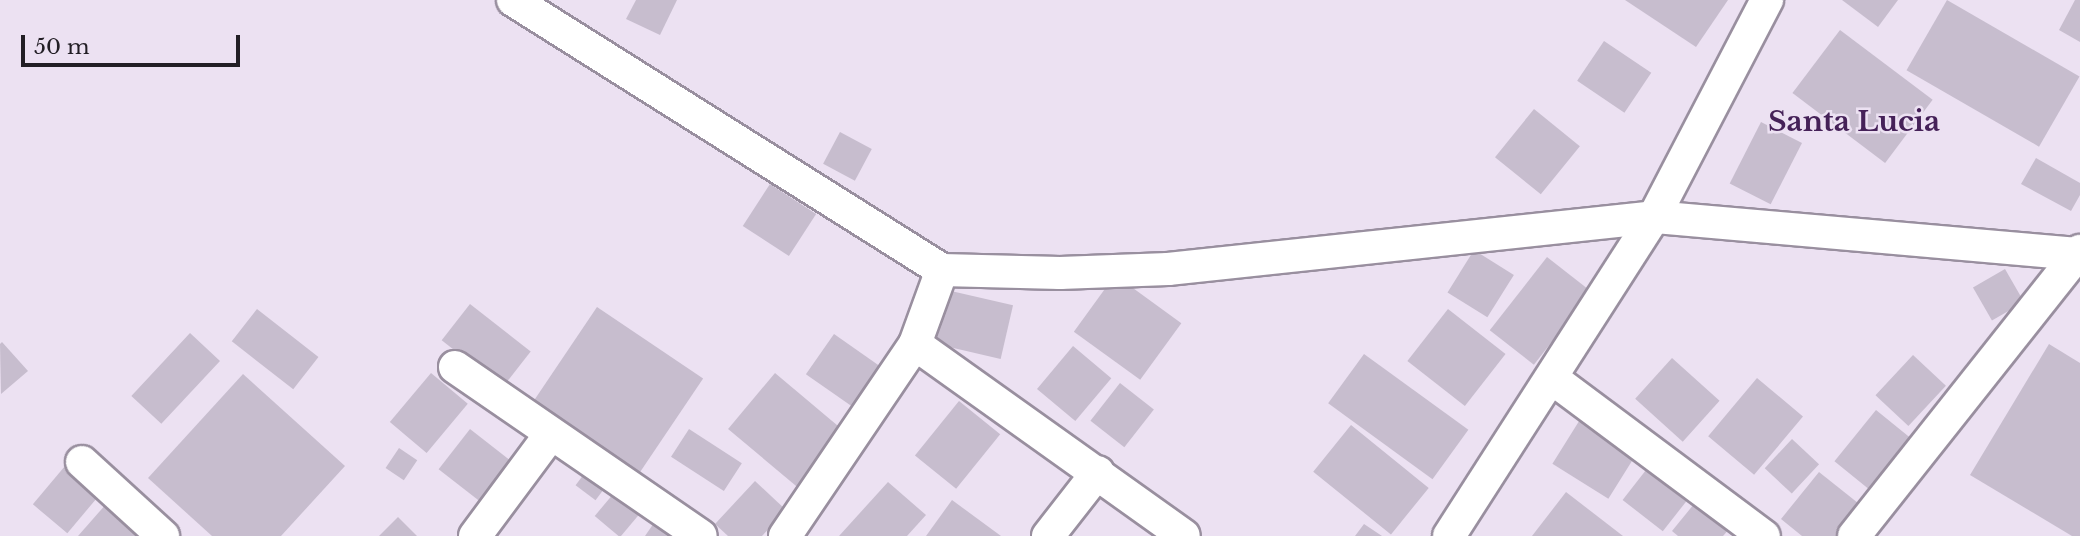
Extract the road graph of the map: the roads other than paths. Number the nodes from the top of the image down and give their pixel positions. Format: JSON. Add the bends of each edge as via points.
{"nodes":[{"id":1,"x":513,"y":0,"type":"edge"},
{"id":2,"x":1767,"y":0,"type":"edge"},
{"id":3,"x":1654,"y":217,"type":"junction"},
{"id":4,"x":2077,"y":252,"type":"edge"},
{"id":5,"x":942,"y":270,"type":"junction"},
{"id":6,"x":915,"y":344,"type":"junction"},
{"id":7,"x":455,"y":367,"type":"dead end"},
{"id":8,"x":1553,"y":379,"type":"junction"},
{"id":9,"x":550,"y":435,"type":"junction"},
{"id":10,"x":82,"y":462,"type":"dead end"},
{"id":11,"x":1098,"y":472,"type":"junction"},
{"id":12,"x":163,"y":536,"type":"edge"},
{"id":13,"x":475,"y":536,"type":"edge"},
{"id":14,"x":701,"y":536,"type":"edge"},
{"id":15,"x":785,"y":536,"type":"edge"},
{"id":16,"x":1048,"y":536,"type":"edge"},
{"id":17,"x":1184,"y":536,"type":"edge"},
{"id":18,"x":1449,"y":536,"type":"edge"},
{"id":19,"x":1764,"y":536,"type":"edge"},
{"id":20,"x":1854,"y":536,"type":"edge"}],
"edges":[{"from":1,"to":5,"type":"street"},
{"from":2,"to":3,"type":"street"},
{"from":3,"to":4,"type":"street"},
{"from":3,"to":5,"type":"street","via":[[1168,269],[1060,273]]},
{"from":3,"to":8,"type":"street"},
{"from":4,"to":20,"type":"street"},
{"from":5,"to":6,"type":"street"},
{"from":6,"to":11,"type":"street"},
{"from":6,"to":15,"type":"street"},
{"from":7,"to":9,"type":"street"},
{"from":8,"to":18,"type":"street"},
{"from":8,"to":19,"type":"street"},
{"from":9,"to":13,"type":"street"},
{"from":9,"to":14,"type":"street"},
{"from":10,"to":12,"type":"street"},
{"from":11,"to":16,"type":"street"},
{"from":11,"to":17,"type":"street"}]}
